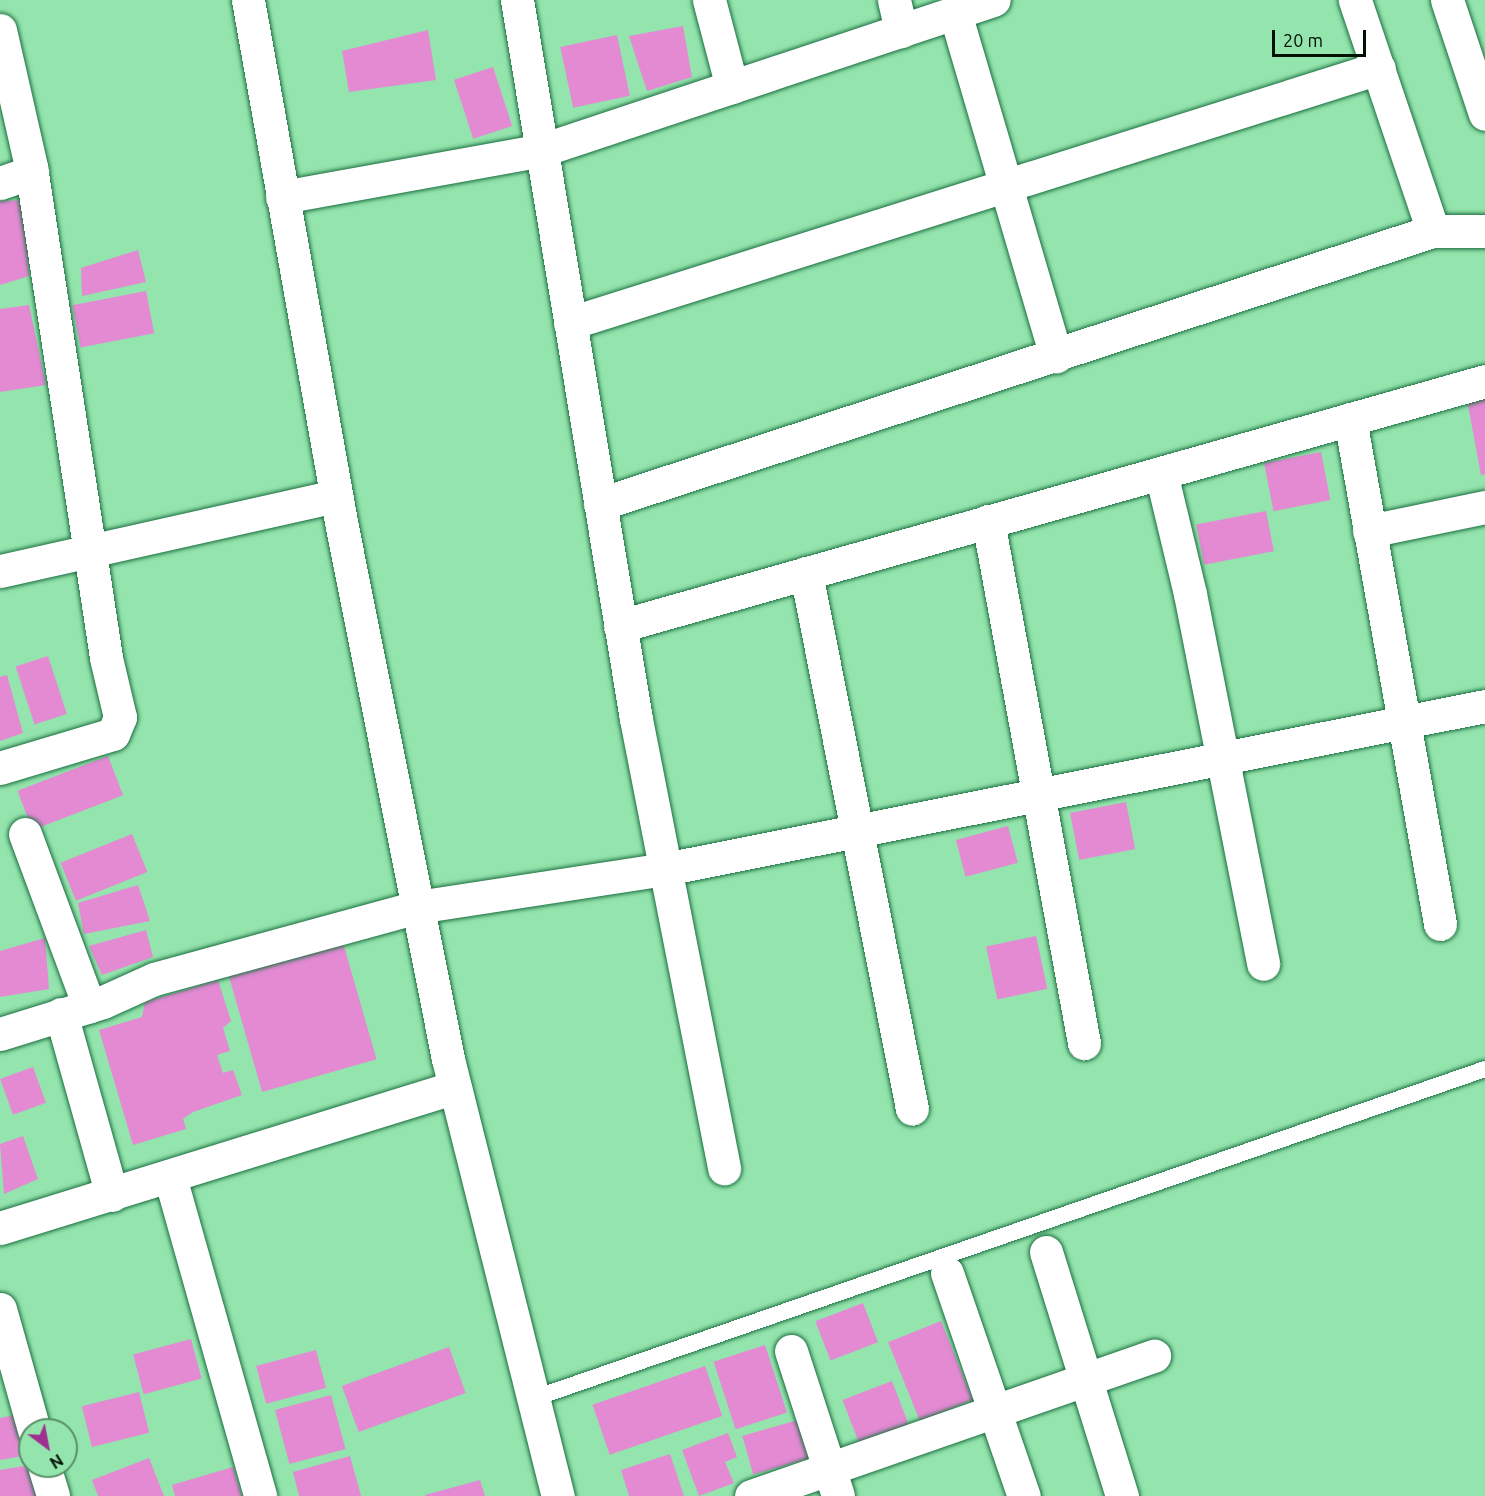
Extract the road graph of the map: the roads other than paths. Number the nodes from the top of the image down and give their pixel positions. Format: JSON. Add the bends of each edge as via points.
{"nodes":[{"id":1,"x":248,"y":0,"type":"edge"},
{"id":2,"x":517,"y":0,"type":"edge"},
{"id":3,"x":709,"y":0,"type":"edge"},
{"id":4,"x":994,"y":0,"type":"edge"},
{"id":5,"x":1355,"y":0,"type":"edge"},
{"id":6,"x":1447,"y":0,"type":"edge"},
{"id":7,"x":955,"y":13,"type":"junction"},
{"id":8,"x":898,"y":15,"type":"edge"},
{"id":9,"x":0,"y":30,"type":"edge"},
{"id":10,"x":1476,"y":62,"type":"edge"},
{"id":11,"x":1378,"y":68,"type":"junction"},
{"id":12,"x":732,"y":87,"type":"junction"},
{"id":13,"x":1485,"y":114,"type":"edge"},
{"id":14,"x":542,"y":150,"type":"junction"},
{"id":15,"x":32,"y":172,"type":"junction"},
{"id":16,"x":0,"y":183,"type":"edge"},
{"id":17,"x":1004,"y":186,"type":"junction"},
{"id":18,"x":282,"y":197,"type":"junction"},
{"id":19,"x":1433,"y":231,"type":"junction"},
{"id":20,"x":1485,"y":231,"type":"edge"},
{"id":21,"x":570,"y":323,"type":"junction"},
{"id":22,"x":1056,"y":356,"type":"junction"},
{"id":23,"x":1485,"y":381,"type":"edge"},
{"id":24,"x":1350,"y":419,"type":"junction"},
{"id":25,"x":1161,"y":473,"type":"junction"},
{"id":26,"x":336,"y":496,"type":"junction"},
{"id":27,"x":600,"y":504,"type":"junction"},
{"id":28,"x":1485,"y":507,"type":"edge"},
{"id":29,"x":988,"y":521,"type":"junction"},
{"id":30,"x":1369,"y":531,"type":"junction"},
{"id":31,"x":93,"y":548,"type":"junction"},
{"id":32,"x":0,"y":571,"type":"edge"},
{"id":33,"x":806,"y":573,"type":"junction"},
{"id":34,"x":620,"y":626,"type":"junction"},
{"id":35,"x":1485,"y":706,"type":"edge"},
{"id":36,"x":1404,"y":723,"type":"junction"},
{"id":37,"x":1219,"y":759,"type":"junction"},
{"id":38,"x":0,"y":768,"type":"edge"},
{"id":39,"x":1038,"y":795,"type":"junction"},
{"id":40,"x":854,"y":831,"type":"junction"},
{"id":41,"x":25,"y":834,"type":"dead end"},
{"id":42,"x":665,"y":869,"type":"junction"},
{"id":43,"x":417,"y":907,"type":"junction"},
{"id":44,"x":1440,"y":924,"type":"dead end"},
{"id":45,"x":1263,"y":964,"type":"dead end"},
{"id":46,"x":75,"y":1010,"type":"junction"},
{"id":47,"x":0,"y":1034,"type":"edge"},
{"id":48,"x":1084,"y":1043,"type":"dead end"},
{"id":49,"x":1485,"y":1069,"type":"edge"},
{"id":50,"x":456,"y":1087,"type":"junction"},
{"id":51,"x":912,"y":1109,"type":"dead end"},
{"id":52,"x":724,"y":1168,"type":"dead end"},
{"id":53,"x":170,"y":1177,"type":"junction"},
{"id":54,"x":112,"y":1195,"type":"junction"},
{"id":55,"x":0,"y":1228,"type":"edge"},
{"id":56,"x":1046,"y":1252,"type":"dead end"},
{"id":57,"x":947,"y":1273,"type":"dead end"},
{"id":58,"x":0,"y":1310,"type":"edge"},
{"id":59,"x":791,"y":1351,"type":"dead end"},
{"id":60,"x":1154,"y":1356,"type":"dead end"},
{"id":61,"x":1087,"y":1379,"type":"junction"},
{"id":62,"x":534,"y":1398,"type":"junction"},
{"id":63,"x":994,"y":1411,"type":"junction"},
{"id":64,"x":31,"y":1418,"type":"edge"},
{"id":65,"x":48,"y":1478,"type":"edge"},
{"id":66,"x":834,"y":1482,"type":"edge"},
{"id":67,"x":53,"y":1496,"type":"edge"},
{"id":68,"x":260,"y":1496,"type":"edge"},
{"id":69,"x":558,"y":1496,"type":"edge"},
{"id":70,"x":751,"y":1496,"type":"edge"},
{"id":71,"x":1024,"y":1496,"type":"edge"},
{"id":72,"x":1122,"y":1496,"type":"edge"}],
"edges":[{"from":1,"to":18,"type":"street"},
{"from":2,"to":14,"type":"street"},
{"from":3,"to":12,"type":"street"},
{"from":4,"to":7,"type":"street"},
{"from":5,"to":11,"type":"street"},
{"from":6,"to":10,"type":"street"},
{"from":7,"to":8,"type":"street"},
{"from":7,"to":17,"type":"street"},
{"from":8,"to":12,"type":"street"},
{"from":9,"to":15,"type":"street"},
{"from":10,"to":13,"type":"street"},
{"from":11,"to":17,"type":"street"},
{"from":11,"to":19,"type":"street"},
{"from":12,"to":14,"type":"street"},
{"from":14,"to":18,"type":"street"},
{"from":14,"to":21,"type":"street"},
{"from":15,"to":16,"type":"street"},
{"from":15,"to":31,"type":"street"},
{"from":17,"to":21,"type":"street"},
{"from":17,"to":22,"type":"street"},
{"from":18,"to":26,"type":"street"},
{"from":19,"to":20,"type":"street"},
{"from":19,"to":22,"type":"street"},
{"from":21,"to":27,"type":"street"},
{"from":22,"to":27,"type":"street"},
{"from":23,"to":24,"type":"street"},
{"from":24,"to":25,"type":"street"},
{"from":24,"to":30,"type":"street"},
{"from":25,"to":29,"type":"street"},
{"from":25,"to":37,"type":"street","via":[[1190,594]]},
{"from":26,"to":31,"type":"street"},
{"from":26,"to":43,"type":"street"},
{"from":27,"to":34,"type":"street"},
{"from":28,"to":30,"type":"street"},
{"from":29,"to":33,"type":"street"},
{"from":29,"to":39,"type":"street"},
{"from":30,"to":36,"type":"street"},
{"from":31,"to":32,"type":"street"},
{"from":31,"to":38,"type":"street","via":[[106,658],[120,717],[113,734]]},
{"from":33,"to":34,"type":"street"},
{"from":33,"to":40,"type":"street"},
{"from":34,"to":42,"type":"street"},
{"from":35,"to":36,"type":"street"},
{"from":36,"to":37,"type":"street"},
{"from":36,"to":44,"type":"street"},
{"from":37,"to":39,"type":"street"},
{"from":37,"to":45,"type":"street"},
{"from":39,"to":40,"type":"street"},
{"from":39,"to":48,"type":"street"},
{"from":40,"to":42,"type":"street"},
{"from":40,"to":51,"type":"street"},
{"from":41,"to":46,"type":"street"},
{"from":42,"to":43,"type":"street"},
{"from":42,"to":52,"type":"street"},
{"from":43,"to":46,"type":"street","via":[[154,979]]},
{"from":43,"to":50,"type":"street"},
{"from":46,"to":47,"type":"street"},
{"from":46,"to":54,"type":"street"},
{"from":49,"to":62,"type":"lane"},
{"from":50,"to":53,"type":"street"},
{"from":50,"to":62,"type":"street"},
{"from":53,"to":54,"type":"street"},
{"from":53,"to":68,"type":"street"},
{"from":54,"to":55,"type":"street"},
{"from":56,"to":61,"type":"street"},
{"from":57,"to":63,"type":"street"},
{"from":58,"to":64,"type":"street"},
{"from":59,"to":66,"type":"street"},
{"from":60,"to":61,"type":"street"},
{"from":61,"to":63,"type":"street"},
{"from":61,"to":72,"type":"street"},
{"from":62,"to":69,"type":"street"},
{"from":63,"to":66,"type":"street"},
{"from":63,"to":71,"type":"street"},
{"from":65,"to":67,"type":"street"},
{"from":66,"to":70,"type":"street"}]}
